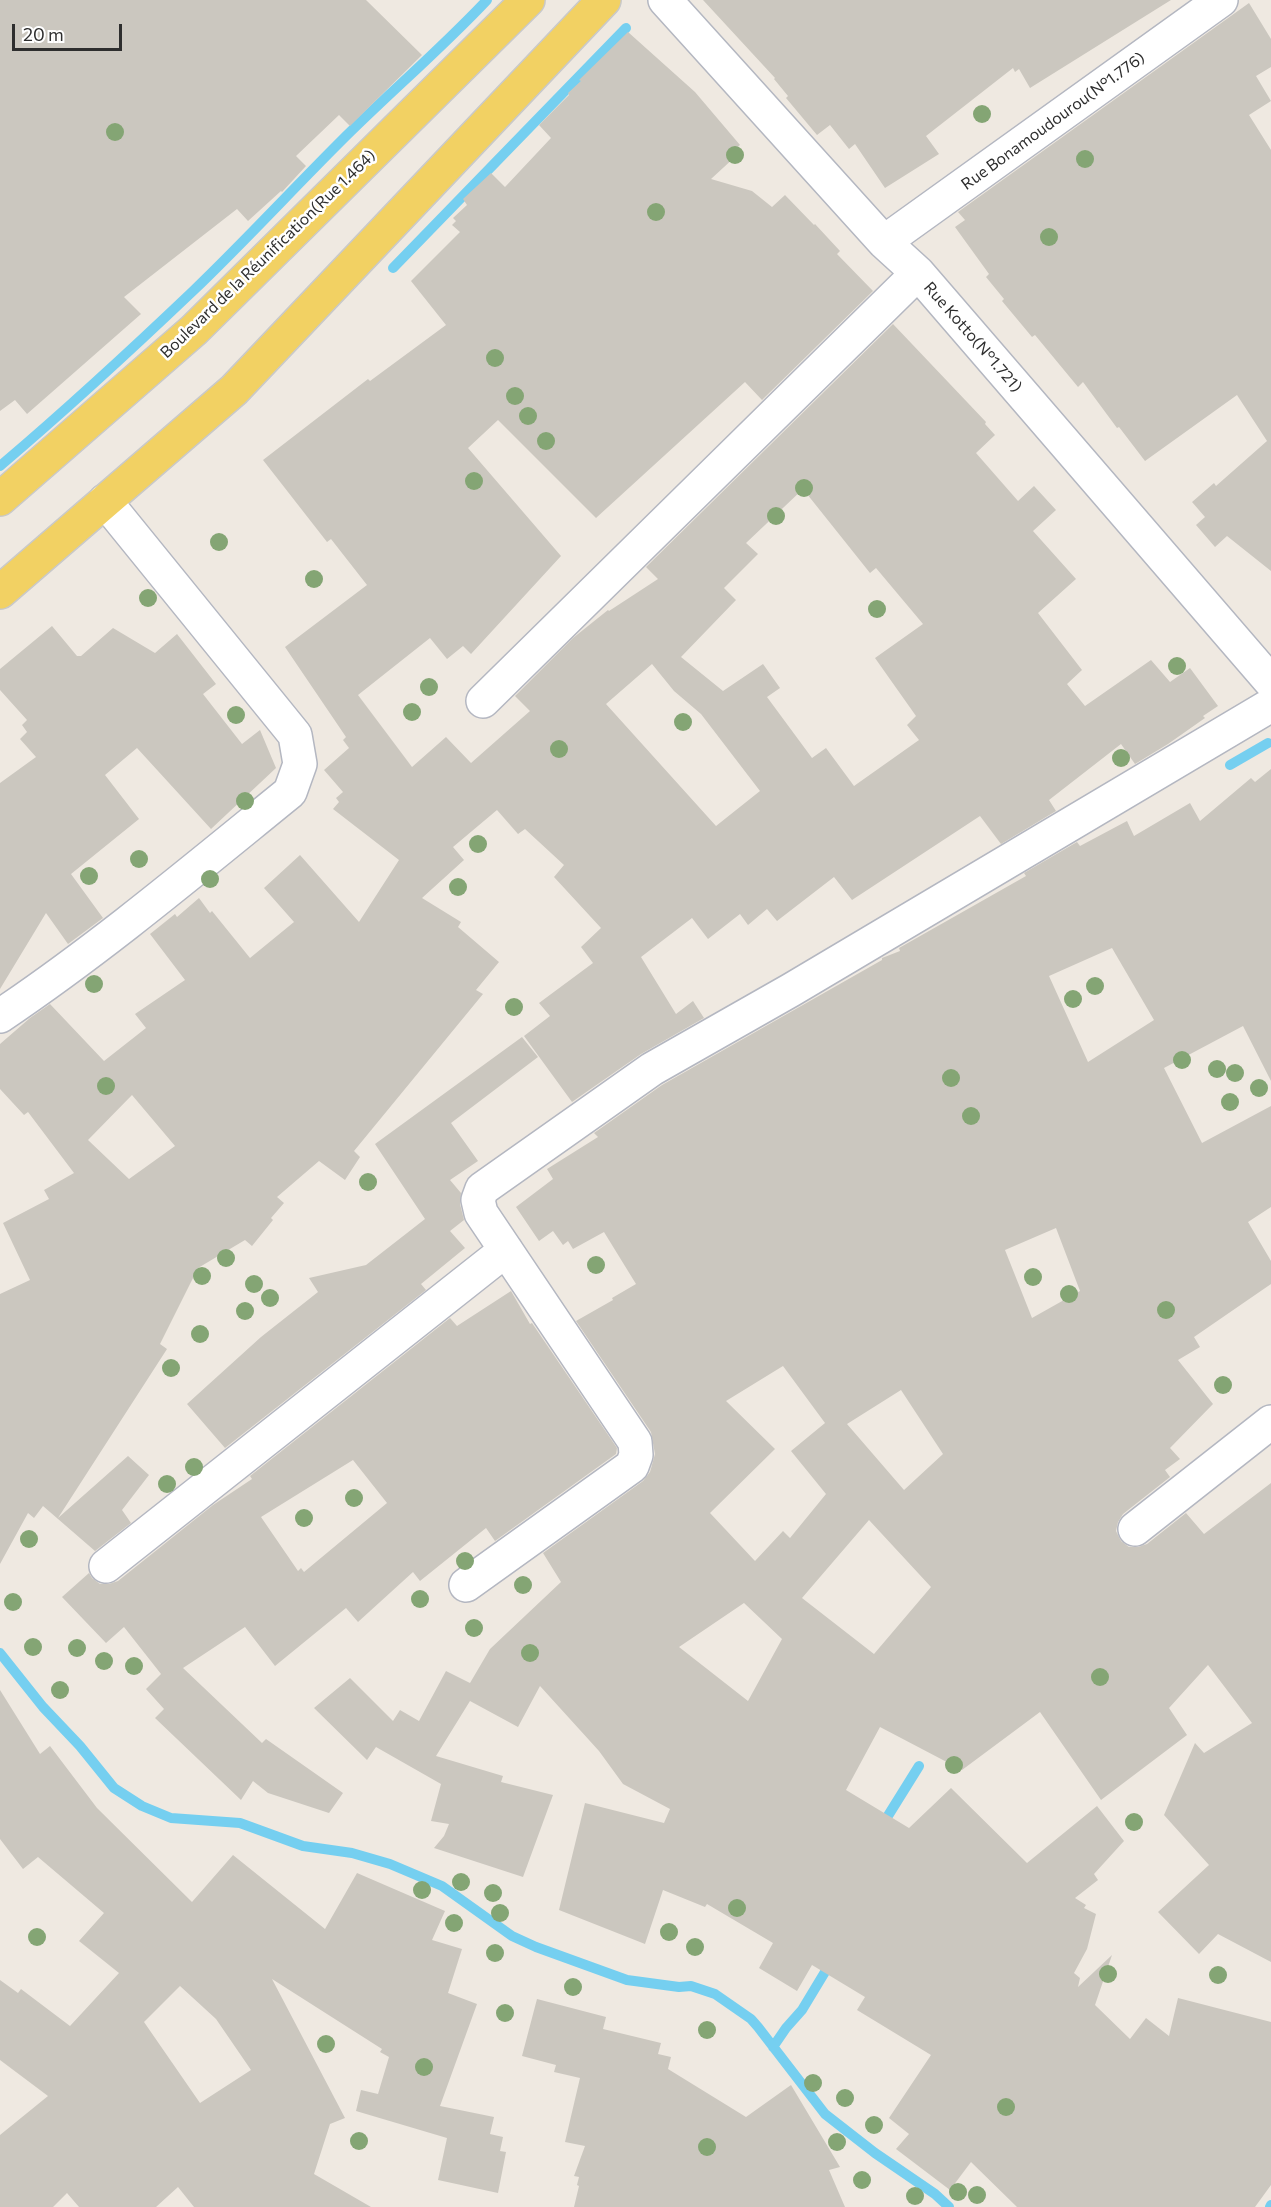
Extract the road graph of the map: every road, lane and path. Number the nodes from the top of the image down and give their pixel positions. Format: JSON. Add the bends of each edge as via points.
{"nodes":[{"id":1,"x":528,"y":0,"type":"edge"},
{"id":2,"x":604,"y":0,"type":"edge"},
{"id":3,"x":665,"y":0,"type":"edge"},
{"id":4,"x":1221,"y":0,"type":"edge"},
{"id":5,"x":884,"y":242,"type":"junction"},
{"id":6,"x":918,"y":273,"type":"junction"},
{"id":7,"x":0,"y":499,"type":"edge"},
{"id":8,"x":105,"y":501,"type":"junction"},
{"id":9,"x":0,"y":592,"type":"edge"},
{"id":10,"x":1271,"y":682,"type":"edge"},
{"id":11,"x":483,"y":701,"type":"dead end"},
{"id":12,"x":1271,"y":705,"type":"edge"},
{"id":13,"x":0,"y":1016,"type":"edge"},
{"id":14,"x":506,"y":1250,"type":"junction"},
{"id":15,"x":1271,"y":1422,"type":"edge"},
{"id":16,"x":1135,"y":1529,"type":"dead end"},
{"id":17,"x":106,"y":1566,"type":"dead end"},
{"id":18,"x":466,"y":1585,"type":"dead end"}],
"edges":[{"from":1,"to":7,"type":"main road","name":"Boulevard de la Réunification(Rue 1.464)","via":[[194,330]]},
{"from":2,"to":8,"type":"main road","via":[[234,390]]},
{"from":3,"to":5,"type":"street","name":"Rue Kotto(N°1.721)"},
{"from":4,"to":5,"type":"street","name":"Rue Bonamoudourou(N°1.776)"},
{"from":5,"to":6,"type":"street","name":"Rue Kotto(N°1.721)"},
{"from":6,"to":10,"type":"street","name":"Rue Kotto(N°1.721)"},
{"from":6,"to":11,"type":"street"},
{"from":8,"to":9,"type":"main road"},
{"from":8,"to":13,"type":"street","via":[[296,735],[300,764],[290,792],[112,936]]},
{"from":12,"to":14,"type":"street","via":[[652,1069],[482,1189],[478,1200],[481,1213]]},
{"from":14,"to":17,"type":"street"},
{"from":14,"to":18,"type":"street","via":[[635,1442],[636,1455],[632,1466]]},
{"from":15,"to":16,"type":"street"}]}
